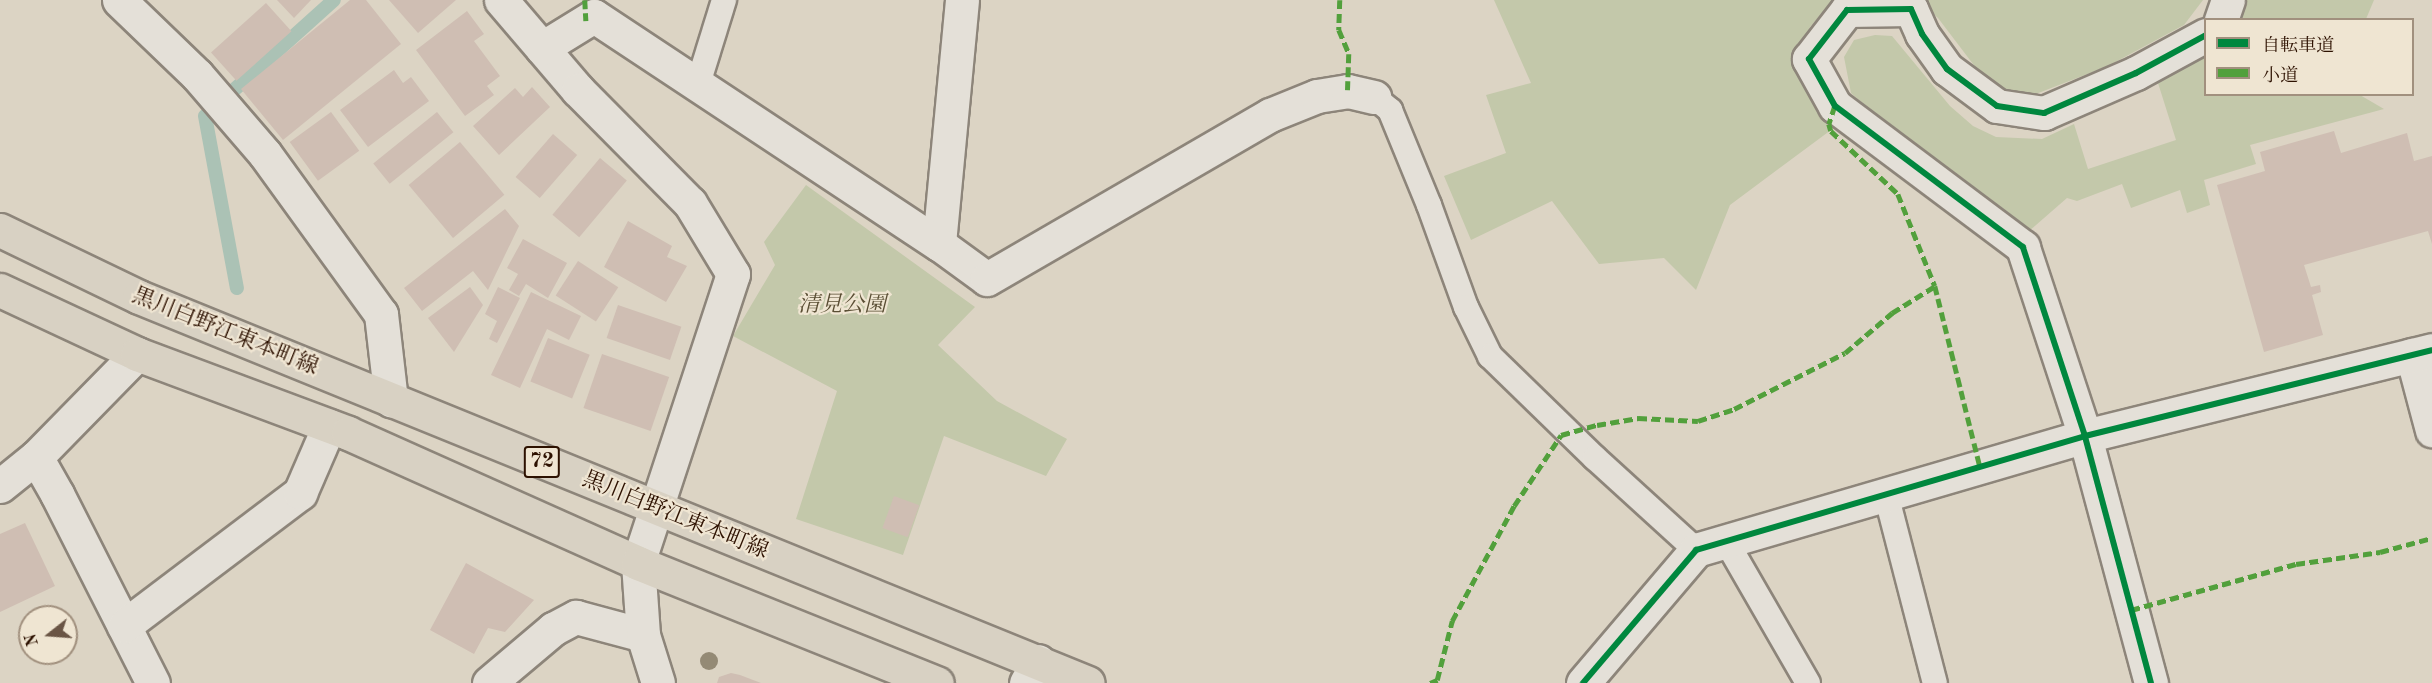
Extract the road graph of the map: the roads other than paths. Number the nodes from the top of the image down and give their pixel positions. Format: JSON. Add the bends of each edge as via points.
{"nodes":[{"id":1,"x":501,"y":0,"type":"edge"},
{"id":2,"x":724,"y":0,"type":"edge"},
{"id":3,"x":962,"y":0,"type":"edge"},
{"id":4,"x":2228,"y":0,"type":"edge"},
{"id":5,"x":121,"y":1,"type":"edge"},
{"id":6,"x":2222,"y":18,"type":"edge"},
{"id":7,"x":2204,"y":36,"type":"edge"},
{"id":8,"x":542,"y":48,"type":"junction"},
{"id":9,"x":698,"y":84,"type":"junction"},
{"id":10,"x":1374,"y":97,"type":"joint"},
{"id":11,"x":0,"y":230,"type":"edge"},
{"id":12,"x":939,"y":244,"type":"junction"},
{"id":13,"x":0,"y":290,"type":"edge"},
{"id":14,"x":2422,"y":353,"type":"edge"},
{"id":15,"x":137,"y":354,"type":"junction"},
{"id":16,"x":391,"y":400,"type":"junction"},
{"id":17,"x":329,"y":426,"type":"junction"},
{"id":18,"x":2432,"y":430,"type":"edge"},
{"id":19,"x":2085,"y":436,"type":"junction"},
{"id":20,"x":36,"y":457,"type":"junction"},
{"id":21,"x":0,"y":486,"type":"edge"},
{"id":22,"x":1886,"y":494,"type":"junction"},
{"id":23,"x":655,"y":508,"type":"junction"},
{"id":24,"x":1711,"y":546,"type":"junction"},
{"id":25,"x":638,"y":562,"type":"junction"},
{"id":26,"x":124,"y":626,"type":"junction"},
{"id":27,"x":643,"y":635,"type":"junction"},
{"id":28,"x":1032,"y":672,"type":"edge"},
{"id":29,"x":153,"y":683,"type":"edge"},
{"id":30,"x":489,"y":683,"type":"edge"},
{"id":31,"x":658,"y":683,"type":"edge"},
{"id":32,"x":937,"y":683,"type":"edge"},
{"id":33,"x":1088,"y":683,"type":"edge"},
{"id":34,"x":1583,"y":683,"type":"edge"},
{"id":35,"x":1808,"y":683,"type":"edge"},
{"id":36,"x":1935,"y":683,"type":"edge"},
{"id":37,"x":2151,"y":683,"type":"edge"}],
"edges":[{"from":1,"to":8,"type":"street"},
{"from":2,"to":9,"type":"lane"},
{"from":3,"to":12,"type":"street"},
{"from":4,"to":6,"type":"street"},
{"from":5,"to":16,"type":"street","via":[[197,75],[265,154],[381,314]]},
{"from":7,"to":19,"type":"street","via":[[2136,73],[2044,113],[1997,106],[1947,69],[1922,34],[1911,9],[1847,10],[1809,59],[1835,106],[2023,247]]},
{"from":8,"to":9,"type":"street","via":[[594,16]]},
{"from":8,"to":23,"type":"street","via":[[690,203],[733,274]]},
{"from":9,"to":12,"type":"street"},
{"from":10,"to":12,"type":"street","via":[[1348,91],[1317,96],[1270,115],[987,279]]},
{"from":10,"to":24,"type":"lane","via":[[1390,110],[1466,308],[1490,356],[1595,458]]},
{"from":11,"to":16,"type":"main road","name":"黒川白野江東本町線","number":"72","via":[[139,297]]},
{"from":13,"to":15,"type":"main road","number":"72"},
{"from":14,"to":18,"type":"street"},
{"from":14,"to":19,"type":"street"},
{"from":15,"to":17,"type":"main road","number":"72"},
{"from":15,"to":20,"type":"street"},
{"from":16,"to":23,"type":"main road","name":"黒川白野江東本町線","number":"72"},
{"from":17,"to":25,"type":"main road","number":"72"},
{"from":17,"to":26,"type":"street","via":[[300,493]]},
{"from":19,"to":22,"type":"street"},
{"from":19,"to":37,"type":"street"},
{"from":20,"to":21,"type":"street"},
{"from":20,"to":26,"type":"street"},
{"from":22,"to":24,"type":"street"},
{"from":22,"to":36,"type":"lane"},
{"from":23,"to":25,"type":"street"},
{"from":23,"to":28,"type":"main road","name":"黒川白野江東本町線","number":"72"},
{"from":24,"to":34,"type":"street"},
{"from":24,"to":35,"type":"lane"},
{"from":25,"to":27,"type":"street"},
{"from":25,"to":32,"type":"main road","number":"72"},
{"from":26,"to":29,"type":"street"},
{"from":27,"to":30,"type":"street","via":[[576,617],[553,629]]},
{"from":27,"to":31,"type":"street"},
{"from":28,"to":33,"type":"main road","name":"黒川白野江東本町線","number":"72"}]}
